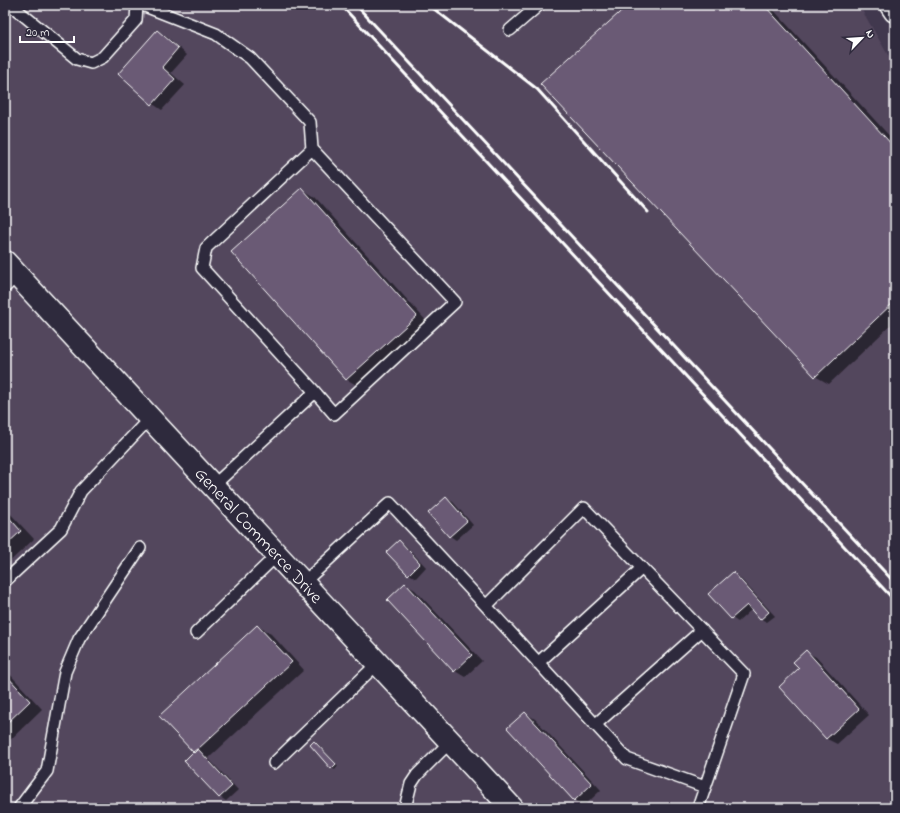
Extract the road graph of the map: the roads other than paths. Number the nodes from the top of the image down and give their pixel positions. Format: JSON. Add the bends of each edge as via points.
{"nodes":[{"id":1,"x":11,"y":5,"type":"edge"},
{"id":2,"x":137,"y":5,"type":"edge"},
{"id":3,"x":142,"y":5,"type":"edge"},
{"id":4,"x":539,"y":5,"type":"edge"},
{"id":5,"x":891,"y":5,"type":"edge"},
{"id":6,"x":895,"y":11,"type":"edge"},
{"id":7,"x":510,"y":30,"type":"dead end"},
{"id":8,"x":312,"y":149,"type":"junction"},
{"id":9,"x":9,"y":275,"type":"edge"},
{"id":10,"x":315,"y":392,"type":"junction"},
{"id":11,"x":150,"y":418,"type":"junction"},
{"id":12,"x":213,"y":486,"type":"junction"},
{"id":13,"x":140,"y":548,"type":"dead end"},
{"id":14,"x":277,"y":555,"type":"junction"},
{"id":15,"x":642,"y":568,"type":"junction"},
{"id":16,"x":5,"y":581,"type":"edge"},
{"id":17,"x":303,"y":583,"type":"junction"},
{"id":18,"x":486,"y":606,"type":"junction"},
{"id":19,"x":702,"y":630,"type":"junction"},
{"id":20,"x":196,"y":632,"type":"dead end"},
{"id":21,"x":378,"y":663,"type":"junction"},
{"id":22,"x":538,"y":663,"type":"junction"},
{"id":23,"x":596,"y":725,"type":"junction"},
{"id":24,"x":451,"y":742,"type":"junction"},
{"id":25,"x":274,"y":763,"type":"dead end"},
{"id":26,"x":705,"y":786,"type":"junction"},
{"id":27,"x":19,"y":808,"type":"edge"},
{"id":28,"x":405,"y":808,"type":"edge"},
{"id":29,"x":512,"y":808,"type":"edge"},
{"id":30,"x":698,"y":808,"type":"edge"}],
"edges":[{"from":1,"to":2,"type":"lane","via":[[77,59],[91,63],[103,57],[136,20]]},
{"from":3,"to":8,"type":"lane","via":[[216,34],[250,58],[310,122]]},
{"from":4,"to":7,"type":"lane"},
{"from":5,"to":6,"type":"street"},
{"from":8,"to":10,"type":"lane","via":[[206,248],[202,268]]},
{"from":8,"to":10,"type":"lane","via":[[455,302],[334,414]]},
{"from":9,"to":11,"type":"street","name":"General Commerce Drive"},
{"from":10,"to":12,"type":"lane"},
{"from":11,"to":12,"type":"street","name":"General Commerce Drive"},
{"from":11,"to":16,"type":"lane","via":[[81,491],[60,529]]},
{"from":12,"to":14,"type":"street","name":"General Commerce Drive"},
{"from":13,"to":27,"type":"lane","via":[[79,639],[65,672],[47,771]]},
{"from":14,"to":17,"type":"street","name":"General Commerce Drive"},
{"from":14,"to":20,"type":"lane"},
{"from":15,"to":18,"type":"lane","via":[[584,508]]},
{"from":15,"to":19,"type":"lane"},
{"from":15,"to":22,"type":"lane"},
{"from":17,"to":18,"type":"lane","via":[[390,503]]},
{"from":17,"to":21,"type":"street","name":"General Commerce Drive"},
{"from":18,"to":22,"type":"lane"},
{"from":19,"to":23,"type":"lane"},
{"from":19,"to":26,"type":"lane","via":[[744,674]]},
{"from":21,"to":24,"type":"street","name":"General Commerce Drive"},
{"from":21,"to":25,"type":"lane"},
{"from":22,"to":23,"type":"lane"},
{"from":23,"to":26,"type":"lane","via":[[627,759]]},
{"from":24,"to":28,"type":"lane","via":[[417,775],[411,784]]},
{"from":24,"to":29,"type":"street","name":"General Commerce Drive"},
{"from":26,"to":30,"type":"lane"}]}
